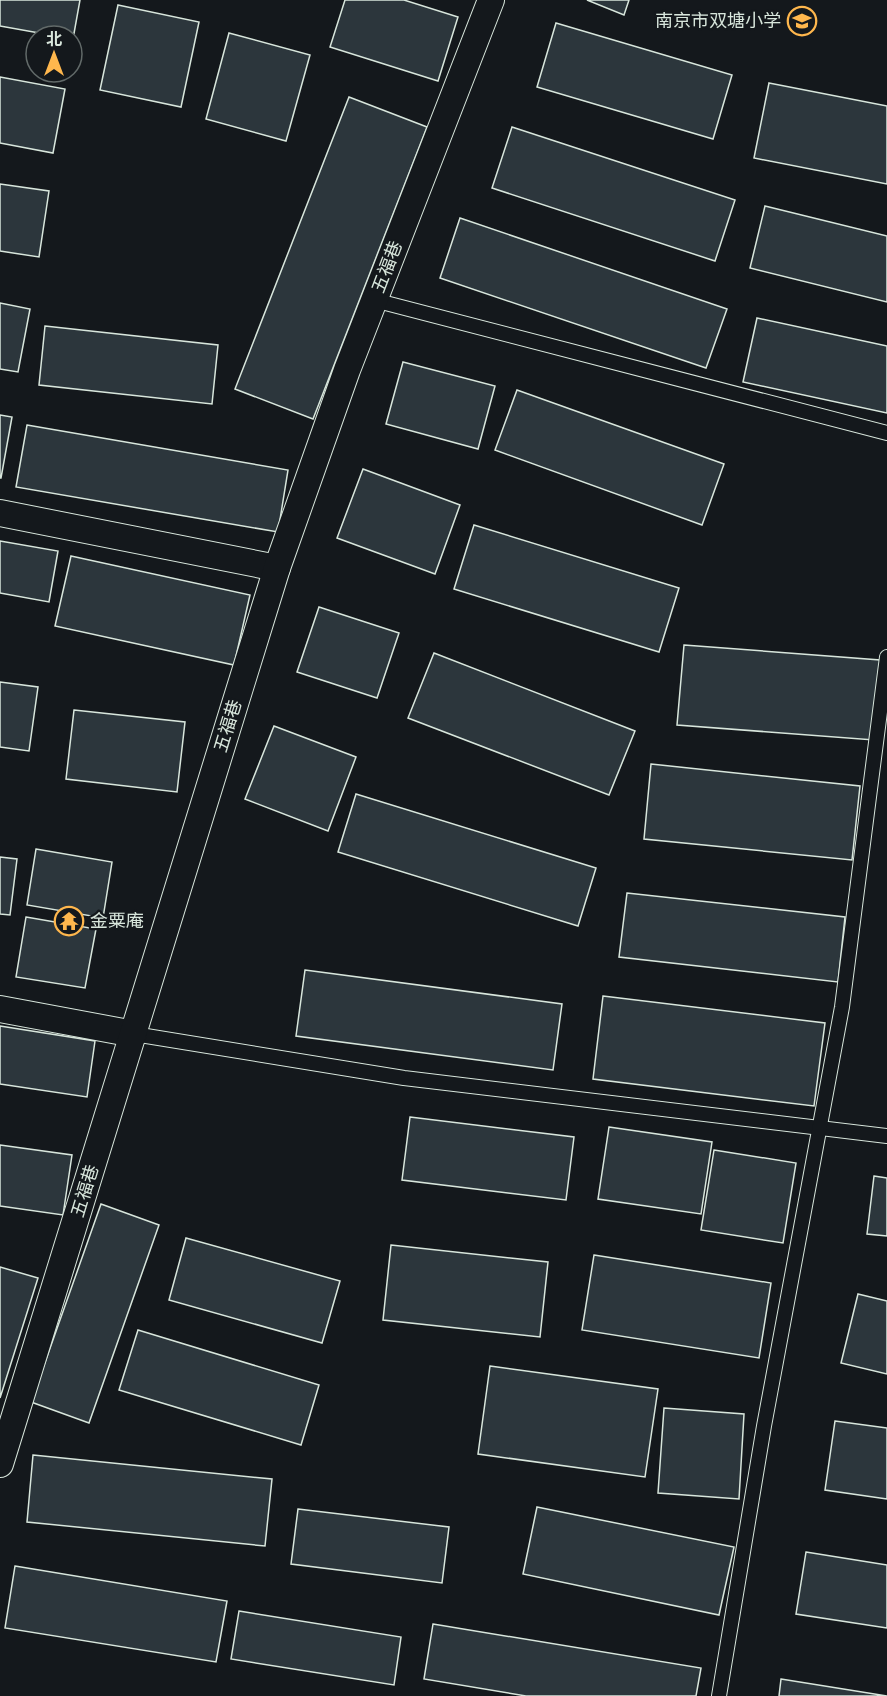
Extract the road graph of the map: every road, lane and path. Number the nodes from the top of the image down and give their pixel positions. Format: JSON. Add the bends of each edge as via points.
{"nodes":[{"id":1,"x":491,"y":0,"type":"edge"},
{"id":2,"x":374,"y":300,"type":"junction"},
{"id":3,"x":887,"y":433,"type":"edge"},
{"id":4,"x":0,"y":513,"type":"edge"},
{"id":5,"x":277,"y":568,"type":"junction"},
{"id":6,"x":887,"y":657,"type":"edge"},
{"id":7,"x":0,"y":1009,"type":"edge"},
{"id":8,"x":134,"y":1034,"type":"junction"},
{"id":9,"x":820,"y":1127,"type":"junction"},
{"id":10,"x":887,"y":1136,"type":"edge"},
{"id":11,"x":0,"y":1464,"type":"edge"},
{"id":12,"x":719,"y":1696,"type":"edge"}],
"edges":[{"from":1,"to":2,"type":"street","name":"五福巷"},
{"from":2,"to":3,"type":"lane"},
{"from":2,"to":5,"type":"street","name":"五福巷"},
{"from":4,"to":5,"type":"street"},
{"from":5,"to":8,"type":"street","name":"五福巷"},
{"from":6,"to":9,"type":"lane","via":[[842,1007]]},
{"from":7,"to":8,"type":"street"},
{"from":8,"to":9,"type":"lane","via":[[404,1078]]},
{"from":8,"to":11,"type":"street","name":"五福巷"},
{"from":9,"to":10,"type":"lane"},
{"from":9,"to":12,"type":"lane"}]}
